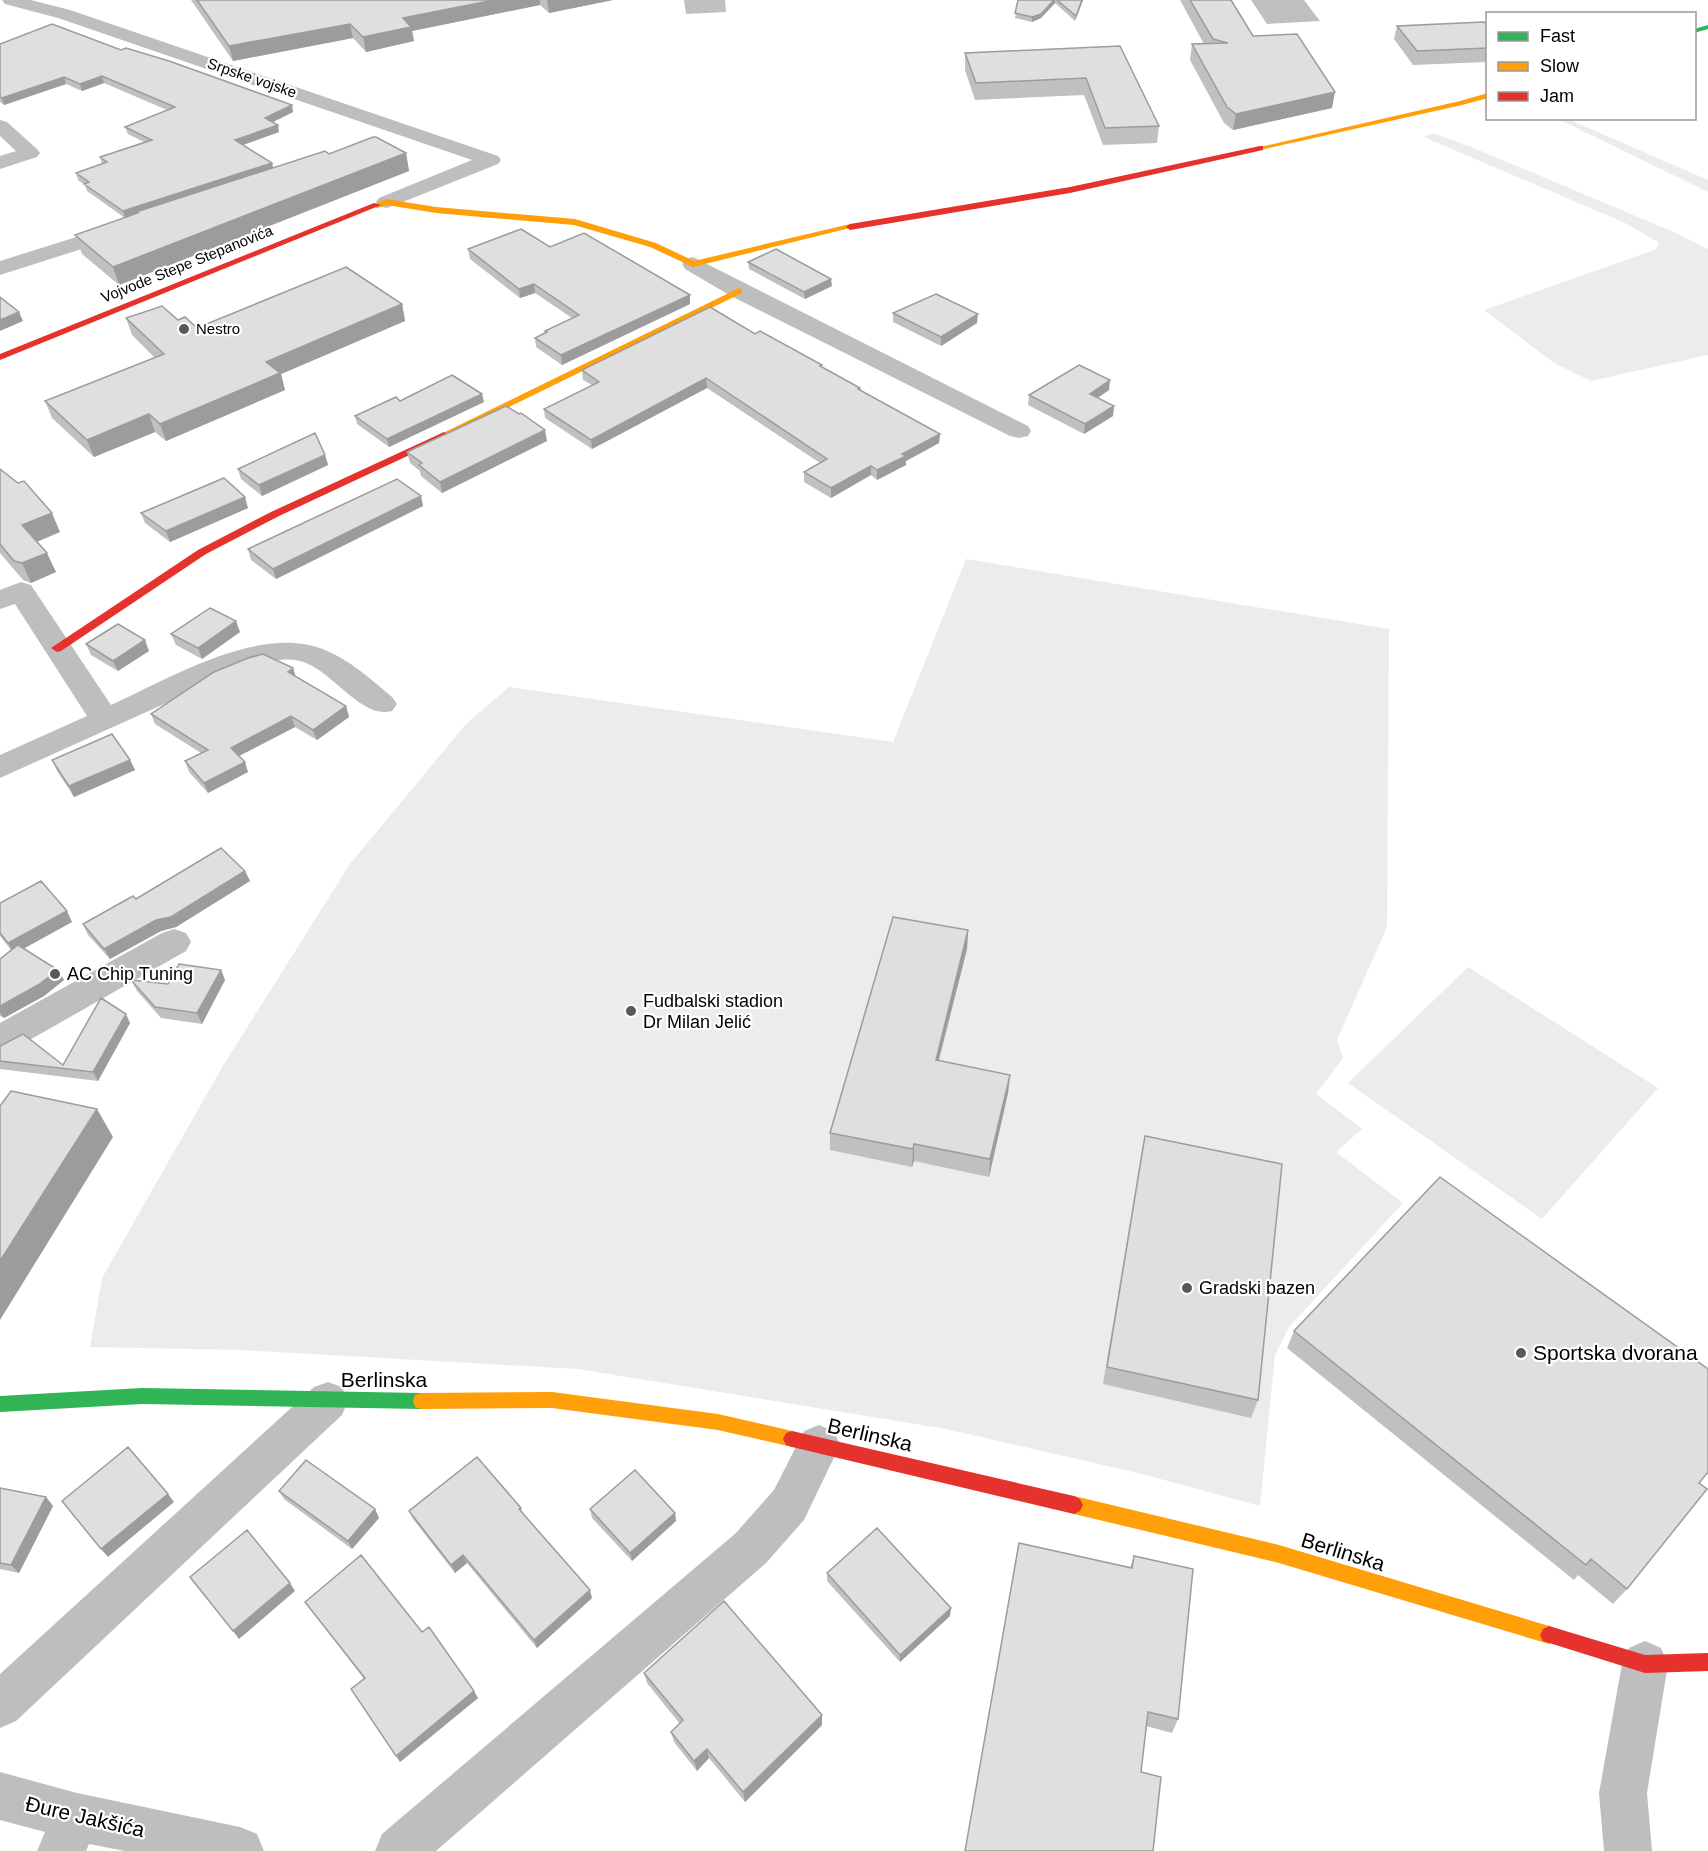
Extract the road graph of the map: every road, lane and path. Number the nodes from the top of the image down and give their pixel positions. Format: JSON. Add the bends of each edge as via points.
{"nodes":[{"id":1,"x":11,"y":0,"type":"edge"},
{"id":2,"x":1486,"y":96,"type":"edge"},
{"id":3,"x":0,"y":126,"type":"edge"},
{"id":4,"x":424,"y":136,"type":"junction"},
{"id":5,"x":384,"y":146,"type":"edge"},
{"id":6,"x":0,"y":163,"type":"edge"},
{"id":7,"x":386,"y":202,"type":"junction"},
{"id":8,"x":139,"y":223,"type":"edge"},
{"id":9,"x":693,"y":264,"type":"junction"},
{"id":10,"x":0,"y":268,"type":"edge"},
{"id":11,"x":738,"y":291,"type":"junction"},
{"id":12,"x":0,"y":357,"type":"edge"},
{"id":13,"x":1019,"y":431,"type":"dead end"},
{"id":14,"x":0,"y":600,"type":"edge"},
{"id":15,"x":57,"y":648,"type":"junction"},
{"id":16,"x":382,"y":704,"type":"dead end"},
{"id":17,"x":104,"y":718,"type":"junction"},
{"id":18,"x":0,"y":767,"type":"edge"},
{"id":19,"x":174,"y":942,"type":"dead end"},
{"id":20,"x":0,"y":1040,"type":"edge"},
{"id":21,"x":328,"y":1401,"type":"junction"},
{"id":22,"x":0,"y":1404,"type":"edge"},
{"id":23,"x":819,"y":1445,"type":"junction"},
{"id":24,"x":1708,"y":1662,"type":"edge"},
{"id":25,"x":1645,"y":1665,"type":"junction"},
{"id":26,"x":0,"y":1705,"type":"edge"},
{"id":27,"x":0,"y":1796,"type":"edge"},
{"id":28,"x":69,"y":1834,"type":"edge"},
{"id":29,"x":240,"y":1851,"type":"edge"},
{"id":30,"x":399,"y":1851,"type":"edge"},
{"id":31,"x":1628,"y":1851,"type":"edge"}],
"edges":[{"from":1,"to":4,"type":"street","name":"Srpske vojske","via":[[64,14]]},
{"from":2,"to":9,"type":"street","via":[[1070,190],[876,221]]},
{"from":3,"to":6,"type":"street","via":[[30,153]]},
{"from":4,"to":5,"type":"street"},
{"from":4,"to":7,"type":"street","name":"Srpske vojske","via":[[491,160]]},
{"from":7,"to":9,"type":"street","via":[[575,222],[653,245]]},
{"from":7,"to":12,"type":"street","name":"Vojvode Stepe Stepanovića"},
{"from":8,"to":10,"type":"street","via":[[17,254]]},
{"from":9,"to":11,"type":"street"},
{"from":11,"to":13,"type":"street"},
{"from":11,"to":15,"type":"street","via":[[202,552]]},
{"from":14,"to":15,"type":"street","via":[[21,591]]},
{"from":15,"to":17,"type":"street"},
{"from":16,"to":17,"type":"street","via":[[329,662],[295,649],[278,649],[234,661]]},
{"from":17,"to":18,"type":"street"},
{"from":19,"to":20,"type":"street"},
{"from":21,"to":22,"type":"street","name":"Berlinska","via":[[142,1396]]},
{"from":21,"to":23,"type":"street","name":"Berlinska","via":[[552,1400],[718,1422]]},
{"from":21,"to":26,"type":"street"},
{"from":23,"to":25,"type":"street","name":"Berlinska","via":[[1279,1554]]},
{"from":23,"to":30,"type":"street","via":[[789,1505],[750,1548]]},
{"from":24,"to":25,"type":"street","name":"Berlinska"},
{"from":25,"to":31,"type":"street","via":[[1623,1793]]},
{"from":27,"to":28,"type":"street","name":"Đure Jakšića"},
{"from":28,"to":29,"type":"street","name":"Đure Jakšića"}]}
